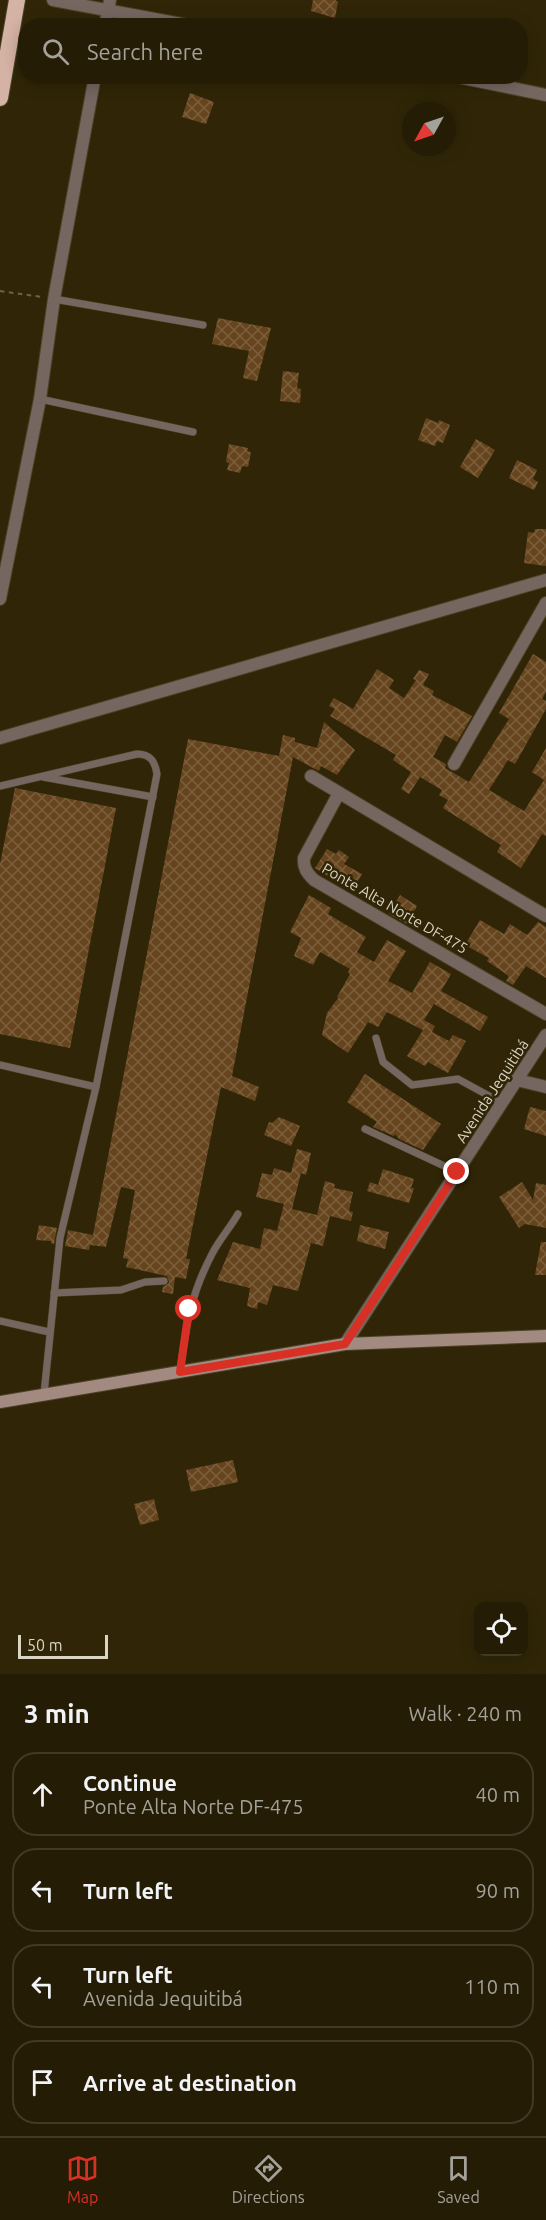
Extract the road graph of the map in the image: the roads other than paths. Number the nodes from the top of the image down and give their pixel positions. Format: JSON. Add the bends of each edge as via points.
{"nodes":[{"id":1,"x":17,"y":0,"type":"edge"},
{"id":2,"x":52,"y":0,"type":"edge"},
{"id":3,"x":109,"y":4,"type":"edge"},
{"id":4,"x":162,"y":18,"type":"edge"},
{"id":5,"x":94,"y":84,"type":"edge"},
{"id":6,"x":492,"y":84,"type":"edge"},
{"id":7,"x":546,"y":95,"type":"edge"},
{"id":8,"x":0,"y":98,"type":"edge"},
{"id":9,"x":54,"y":299,"type":"junction"},
{"id":10,"x":203,"y":325,"type":"dead end"},
{"id":11,"x":40,"y":399,"type":"junction"},
{"id":12,"x":193,"y":432,"type":"dead end"},
{"id":13,"x":546,"y":580,"type":"edge"},
{"id":14,"x":0,"y":599,"type":"edge"},
{"id":15,"x":546,"y":603,"type":"edge"},
{"id":16,"x":0,"y":738,"type":"edge"},
{"id":17,"x":454,"y":764,"type":"dead end"},
{"id":18,"x":311,"y":776,"type":"dead end"},
{"id":19,"x":40,"y":777,"type":"junction"},
{"id":20,"x":0,"y":786,"type":"edge"},
{"id":21,"x":339,"y":793,"type":"junction"},
{"id":22,"x":153,"y":797,"type":"junction"},
{"id":23,"x":546,"y":916,"type":"edge"},
{"id":24,"x":546,"y":1014,"type":"edge"},
{"id":25,"x":546,"y":1035,"type":"edge"},
{"id":26,"x":376,"y":1038,"type":"dead end"},
{"id":27,"x":0,"y":1065,"type":"edge"},
{"id":28,"x":517,"y":1080,"type":"junction"},
{"id":29,"x":96,"y":1087,"type":"junction"},
{"id":30,"x":546,"y":1087,"type":"edge"},
{"id":31,"x":502,"y":1103,"type":"junction"},
{"id":32,"x":364,"y":1129,"type":"dead end"},
{"id":33,"x":457,"y":1172,"type":"junction"},
{"id":34,"x":238,"y":1214,"type":"dead end"},
{"id":35,"x":164,"y":1281,"type":"dead end"},
{"id":36,"x":54,"y":1293,"type":"junction"},
{"id":37,"x":0,"y":1321,"type":"edge"},
{"id":38,"x":49,"y":1332,"type":"junction"},
{"id":39,"x":546,"y":1336,"type":"edge"},
{"id":40,"x":345,"y":1344,"type":"junction"},
{"id":41,"x":180,"y":1372,"type":"junction"},
{"id":42,"x":44,"y":1394,"type":"junction"},
{"id":43,"x":0,"y":1402,"type":"edge"}],
"edges":[{"from":1,"to":8,"type":"highway"},
{"from":2,"to":3,"type":"street"},
{"from":3,"to":4,"type":"street"},
{"from":5,"to":9,"type":"street"},
{"from":6,"to":7,"type":"street"},
{"from":9,"to":10,"type":"lane"},
{"from":9,"to":11,"type":"street"},
{"from":11,"to":12,"type":"lane"},
{"from":11,"to":14,"type":"street"},
{"from":13,"to":16,"type":"street"},
{"from":15,"to":17,"type":"street"},
{"from":18,"to":21,"type":"street"},
{"from":19,"to":20,"type":"lane"},
{"from":19,"to":22,"type":"lane"},
{"from":19,"to":22,"type":"lane","via":[[145,754],[152,759],[158,774]]},
{"from":21,"to":23,"type":"street"},
{"from":21,"to":24,"type":"street","name":"Ponte Alta Norte DF-475","via":[[304,858],[307,874]]},
{"from":22,"to":29,"type":"lane"},
{"from":25,"to":28,"type":"street","name":"Avenida Jequitibá"},
{"from":26,"to":31,"type":"lane","via":[[383,1062],[412,1084],[458,1079]]},
{"from":27,"to":29,"type":"lane"},
{"from":28,"to":30,"type":"street"},
{"from":28,"to":31,"type":"street","name":"Avenida Jequitibá"},
{"from":29,"to":36,"type":"lane","via":[[60,1238]]},
{"from":31,"to":33,"type":"street","name":"Avenida Jequitibá"},
{"from":32,"to":33,"type":"lane"},
{"from":33,"to":40,"type":"street","name":"Avenida Jequitibá"},
{"from":34,"to":41,"type":"lane","via":[[199,1280],[189,1309]]},
{"from":35,"to":36,"type":"lane","via":[[121,1290]]},
{"from":36,"to":38,"type":"lane"},
{"from":37,"to":38,"type":"lane"},
{"from":38,"to":42,"type":"lane"},
{"from":39,"to":40,"type":"main road"},
{"from":40,"to":41,"type":"main road"},
{"from":41,"to":42,"type":"main road"},
{"from":42,"to":43,"type":"main road"}]}
